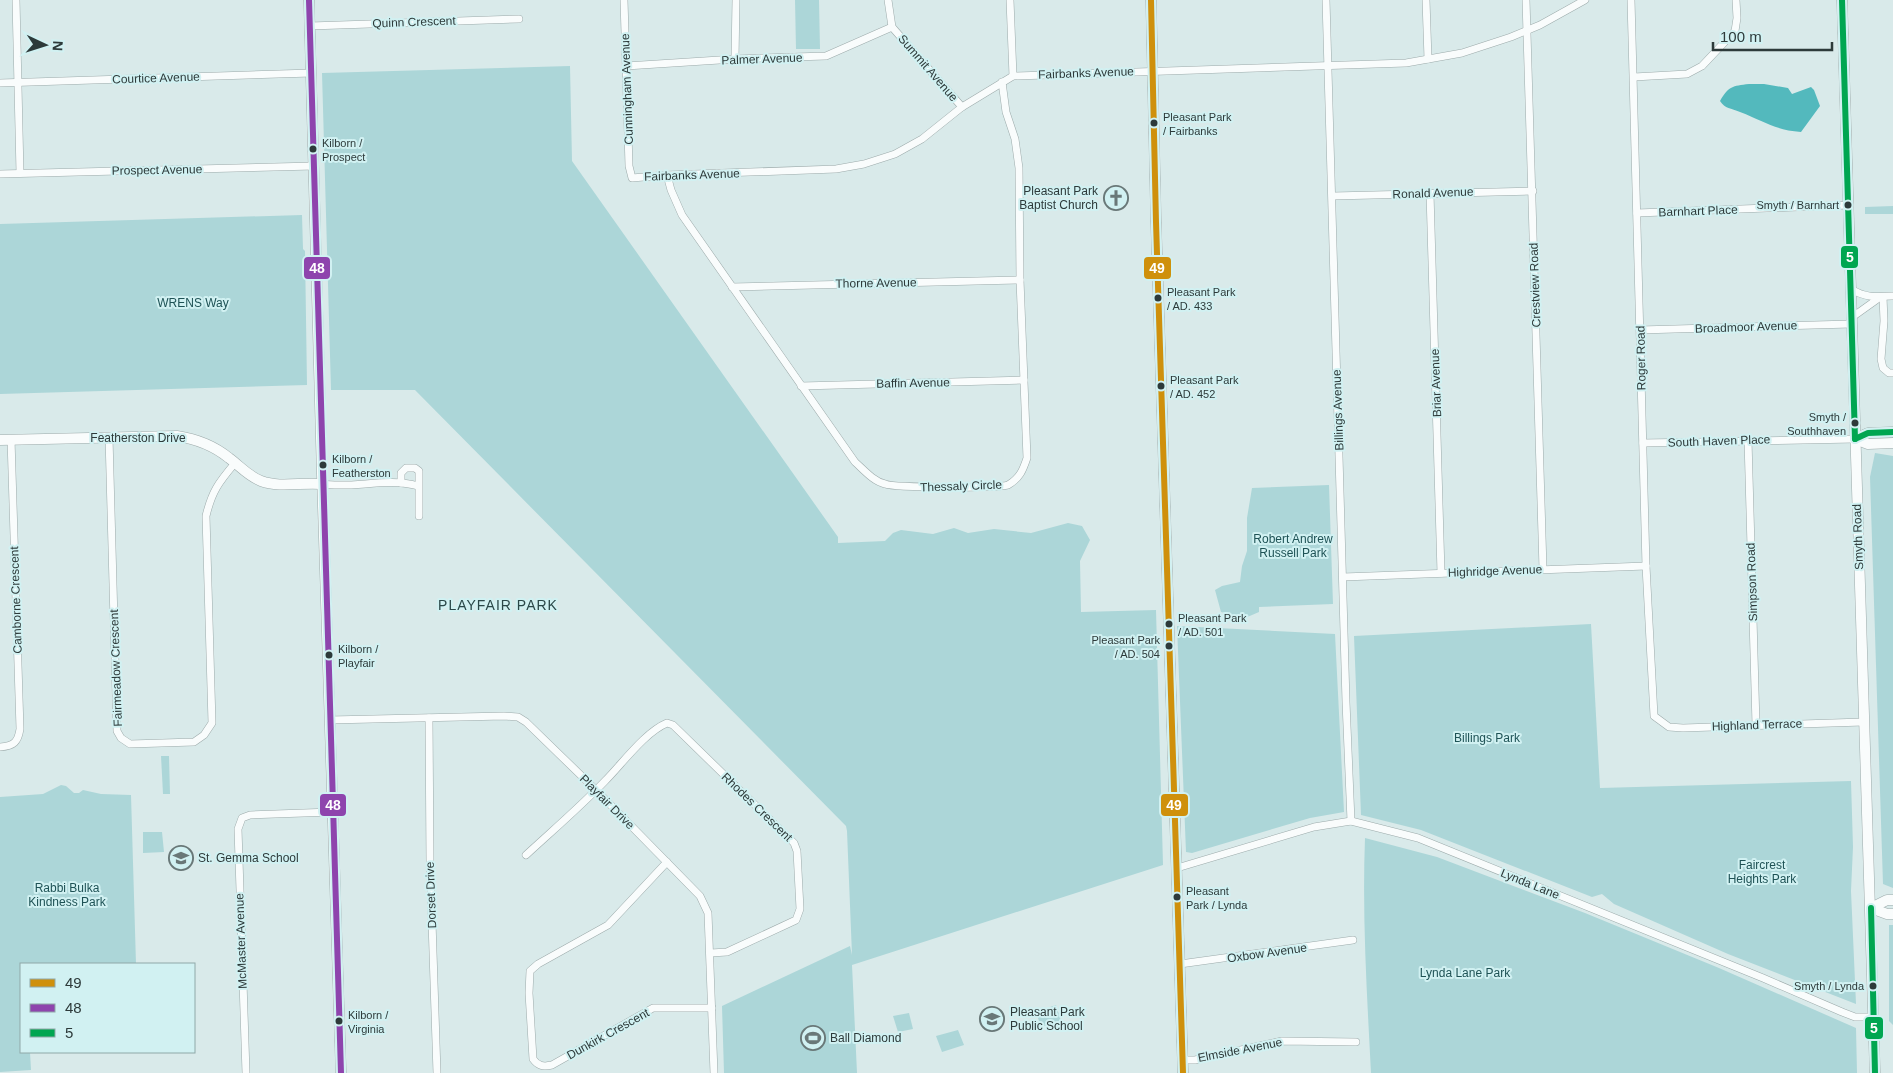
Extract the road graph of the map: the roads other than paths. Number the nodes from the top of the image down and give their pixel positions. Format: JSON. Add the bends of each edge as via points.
{"nodes":[{"id":1,"x":16,"y":0,"type":"edge"},
{"id":2,"x":309,"y":0,"type":"edge"},
{"id":3,"x":624,"y":0,"type":"edge"},
{"id":4,"x":736,"y":0,"type":"edge"},
{"id":5,"x":888,"y":0,"type":"edge"},
{"id":6,"x":1010,"y":0,"type":"edge"},
{"id":7,"x":1151,"y":0,"type":"edge"},
{"id":8,"x":1326,"y":0,"type":"edge"},
{"id":9,"x":1426,"y":0,"type":"edge"},
{"id":10,"x":1526,"y":0,"type":"edge"},
{"id":11,"x":1585,"y":0,"type":"edge"},
{"id":12,"x":1631,"y":0,"type":"edge"},
{"id":13,"x":1736,"y":0,"type":"edge"},
{"id":14,"x":1842,"y":0,"type":"edge"},
{"id":15,"x":519,"y":19,"type":"dead end"},
{"id":16,"x":310,"y":26,"type":"junction"},
{"id":17,"x":892,"y":28,"type":"junction"},
{"id":18,"x":1527,"y":30,"type":"junction"},
{"id":19,"x":735,"y":59,"type":"junction"},
{"id":20,"x":1428,"y":59,"type":"junction"},
{"id":21,"x":1328,"y":65,"type":"junction"},
{"id":22,"x":626,"y":66,"type":"junction"},
{"id":23,"x":1153,"y":71,"type":"junction"},
{"id":24,"x":312,"y":73,"type":"junction"},
{"id":25,"x":1013,"y":76,"type":"junction"},
{"id":26,"x":1634,"y":77,"type":"junction"},
{"id":27,"x":1002,"y":82,"type":"junction"},
{"id":28,"x":0,"y":83,"type":"edge"},
{"id":29,"x":18,"y":83,"type":"junction"},
{"id":30,"x":962,"y":107,"type":"junction"},
{"id":31,"x":314,"y":166,"type":"junction"},
{"id":32,"x":0,"y":174,"type":"edge"},
{"id":33,"x":20,"y":174,"type":"junction"},
{"id":34,"x":668,"y":174,"type":"junction"},
{"id":35,"x":632,"y":178,"type":"joint"},
{"id":36,"x":1533,"y":191,"type":"junction"},
{"id":37,"x":1430,"y":193,"type":"junction"},
{"id":38,"x":1333,"y":196,"type":"junction"},
{"id":39,"x":1849,"y":205,"type":"junction"},
{"id":40,"x":1637,"y":213,"type":"junction"},
{"id":41,"x":1020,"y":280,"type":"junction"},
{"id":42,"x":732,"y":287,"type":"junction"},
{"id":43,"x":1851,"y":289,"type":"junction"},
{"id":44,"x":1893,"y":296,"type":"edge"},
{"id":45,"x":1881,"y":297,"type":"junction"},
{"id":46,"x":1851,"y":321,"type":"junction"},
{"id":47,"x":1640,"y":330,"type":"junction"},
{"id":48,"x":1893,"y":373,"type":"edge"},
{"id":49,"x":1024,"y":380,"type":"junction"},
{"id":50,"x":801,"y":386,"type":"junction"},
{"id":51,"x":1893,"y":432,"type":"edge"},
{"id":52,"x":109,"y":437,"type":"junction"},
{"id":53,"x":1855,"y":438,"type":"junction"},
{"id":54,"x":12,"y":439,"type":"junction"},
{"id":55,"x":0,"y":440,"type":"edge"},
{"id":56,"x":1748,"y":440,"type":"junction"},
{"id":57,"x":1643,"y":443,"type":"junction"},
{"id":58,"x":1893,"y":443,"type":"edge"},
{"id":59,"x":235,"y":463,"type":"junction"},
{"id":60,"x":401,"y":483,"type":"junction"},
{"id":61,"x":322,"y":484,"type":"junction"},
{"id":62,"x":418,"y":486,"type":"junction"},
{"id":63,"x":419,"y":516,"type":"dead end"},
{"id":64,"x":1646,"y":566,"type":"junction"},
{"id":65,"x":1543,"y":570,"type":"junction"},
{"id":66,"x":1441,"y":573,"type":"junction"},
{"id":67,"x":1343,"y":577,"type":"junction"},
{"id":68,"x":1654,"y":716,"type":"joint"},
{"id":69,"x":429,"y":718,"type":"junction"},
{"id":70,"x":330,"y":720,"type":"junction"},
{"id":71,"x":1863,"y":722,"type":"junction"},
{"id":72,"x":1756,"y":724,"type":"junction"},
{"id":73,"x":0,"y":747,"type":"edge"},
{"id":74,"x":596,"y":790,"type":"junction"},
{"id":75,"x":332,"y":812,"type":"junction"},
{"id":76,"x":1351,"y":820,"type":"junction"},
{"id":77,"x":526,"y":856,"type":"dead end"},
{"id":78,"x":667,"y":862,"type":"junction"},
{"id":79,"x":1177,"y":868,"type":"junction"},
{"id":80,"x":1893,"y":900,"type":"edge"},
{"id":81,"x":1871,"y":908,"type":"junction"},
{"id":82,"x":1893,"y":914,"type":"edge"},
{"id":83,"x":1353,"y":940,"type":"dead end"},
{"id":84,"x":710,"y":953,"type":"junction"},
{"id":85,"x":1180,"y":964,"type":"junction"},
{"id":86,"x":712,"y":1008,"type":"junction"},
{"id":87,"x":1874,"y":1017,"type":"junction"},
{"id":88,"x":1356,"y":1042,"type":"dead end"},
{"id":89,"x":1183,"y":1060,"type":"junction"},
{"id":90,"x":246,"y":1073,"type":"edge"},
{"id":91,"x":341,"y":1073,"type":"edge"},
{"id":92,"x":437,"y":1073,"type":"edge"},
{"id":93,"x":714,"y":1073,"type":"edge"},
{"id":94,"x":1183,"y":1073,"type":"edge"},
{"id":95,"x":1875,"y":1073,"type":"edge"}],
"edges":[{"from":1,"to":29,"type":"street"},
{"from":2,"to":16,"type":"street"},
{"from":3,"to":22,"type":"street","name":"Cunningham Avenue"},
{"from":4,"to":19,"type":"street"},
{"from":5,"to":17,"type":"street","name":"Summit Avenue"},
{"from":6,"to":25,"type":"street"},
{"from":7,"to":23,"type":"street"},
{"from":8,"to":21,"type":"street","name":"Billings Avenue"},
{"from":9,"to":20,"type":"street"},
{"from":10,"to":18,"type":"street","name":"Crestview Road"},
{"from":11,"to":18,"type":"street","name":"Fairbanks Avenue"},
{"from":12,"to":26,"type":"street","name":"Roger Road"},
{"from":13,"to":26,"type":"street","via":[[1734,31],[1702,66],[1687,74]]},
{"from":14,"to":39,"type":"street","name":"Smyth Road"},
{"from":15,"to":16,"type":"street","name":"Quinn Crescent"},
{"from":16,"to":24,"type":"street"},
{"from":17,"to":19,"type":"street","name":"Palmer Avenue","via":[[826,56]]},
{"from":17,"to":30,"type":"street","name":"Summit Avenue"},
{"from":18,"to":20,"type":"street","name":"Fairbanks Avenue","via":[[1462,53]]},
{"from":18,"to":36,"type":"street","name":"Crestview Road"},
{"from":19,"to":22,"type":"street","name":"Palmer Avenue"},
{"from":20,"to":21,"type":"street","name":"Fairbanks Avenue","via":[[1406,63]]},
{"from":21,"to":23,"type":"street","name":"Fairbanks Avenue"},
{"from":21,"to":38,"type":"street","name":"Billings Avenue"},
{"from":22,"to":35,"type":"street","name":"Cunningham Avenue"},
{"from":23,"to":25,"type":"street","name":"Fairbanks Avenue"},
{"from":23,"to":79,"type":"street"},
{"from":24,"to":29,"type":"street","name":"Courtice Avenue"},
{"from":24,"to":31,"type":"street"},
{"from":25,"to":27,"type":"street","name":"Fairbanks Avenue"},
{"from":26,"to":40,"type":"street","name":"Roger Road"},
{"from":27,"to":30,"type":"street","name":"Fairbanks Avenue"},
{"from":27,"to":41,"type":"street","name":"Thessaly Circle","via":[[1019,168]]},
{"from":28,"to":29,"type":"street","name":"Courtice Avenue"},
{"from":29,"to":33,"type":"street"},
{"from":30,"to":34,"type":"street","name":"Fairbanks Avenue","via":[[922,139],[895,154],[864,164],[800,171]]},
{"from":31,"to":33,"type":"street","name":"Prospect Avenue"},
{"from":31,"to":61,"type":"street"},
{"from":32,"to":33,"type":"street","name":"Prospect Avenue"},
{"from":34,"to":35,"type":"street","name":"Fairbanks Avenue"},
{"from":34,"to":42,"type":"street","name":"Thessaly Circle","via":[[682,215]]},
{"from":36,"to":37,"type":"street","name":"Ronald Avenue"},
{"from":36,"to":65,"type":"street","name":"Crestview Road"},
{"from":37,"to":38,"type":"street","name":"Ronald Avenue"},
{"from":37,"to":66,"type":"street","name":"Briar Avenue"},
{"from":38,"to":67,"type":"street","name":"Billings Avenue"},
{"from":39,"to":40,"type":"street","name":"Barnhart Place"},
{"from":39,"to":43,"type":"street","name":"Smyth Road"},
{"from":40,"to":47,"type":"street","name":"Roger Road"},
{"from":41,"to":42,"type":"street","name":"Thorne Avenue"},
{"from":41,"to":49,"type":"street","name":"Thessaly Circle"},
{"from":42,"to":50,"type":"street","name":"Thessaly Circle"},
{"from":43,"to":45,"type":"street","via":[[1861,295]]},
{"from":43,"to":46,"type":"street","name":"Smyth Road"},
{"from":44,"to":45,"type":"street"},
{"from":45,"to":46,"type":"street"},
{"from":45,"to":48,"type":"street","via":[[1884,321],[1881,359],[1883,368]]},
{"from":46,"to":47,"type":"street","name":"Broadmoor Avenue"},
{"from":46,"to":53,"type":"street","name":"Smyth Road"},
{"from":47,"to":57,"type":"street","name":"Roger Road"},
{"from":49,"to":50,"type":"street","name":"Baffin Avenue"},
{"from":49,"to":50,"type":"street","name":"Thessaly Circle","via":[[1027,458],[1021,475],[1006,486],[905,487],[885,484],[868,475],[855,462]]},
{"from":51,"to":53,"type":"street","via":[[1868,433]]},
{"from":52,"to":54,"type":"street","name":"Featherston Drive"},
{"from":52,"to":59,"type":"street","name":"Featherston Drive","via":[[196,438]]},
{"from":52,"to":59,"type":"street","name":"Fairmeadow Crescent","via":[[117,731],[130,744],[194,742],[212,723],[206,516],[218,483]]},
{"from":53,"to":56,"type":"street","name":"South Haven Place"},
{"from":53,"to":58,"type":"street","via":[[1868,444]]},
{"from":53,"to":71,"type":"street","name":"Smyth Road"},
{"from":54,"to":55,"type":"street","name":"Featherston Drive"},
{"from":54,"to":73,"type":"street","name":"Camborne Crescent","via":[[20,728],[18,739],[11,746]]},
{"from":56,"to":57,"type":"street","name":"South Haven Place"},
{"from":56,"to":72,"type":"street","name":"Simpson Road"},
{"from":57,"to":64,"type":"street","name":"Roger Road"},
{"from":59,"to":61,"type":"street","name":"Featherston Drive","via":[[262,481],[284,485]]},
{"from":60,"to":61,"type":"street"},
{"from":60,"to":62,"type":"street"},
{"from":60,"to":62,"type":"street","via":[[403,470],[415,468],[420,475]]},
{"from":61,"to":70,"type":"street"},
{"from":62,"to":63,"type":"street"},
{"from":64,"to":65,"type":"street","name":"Highridge Avenue"},
{"from":64,"to":68,"type":"street","name":"Roger Road"},
{"from":65,"to":66,"type":"street","name":"Highridge Avenue"},
{"from":66,"to":67,"type":"street","name":"Highridge Avenue"},
{"from":67,"to":76,"type":"street","name":"Billings Avenue"},
{"from":68,"to":72,"type":"street","name":"Highland Terrace","via":[[1676,728]]},
{"from":69,"to":70,"type":"street","name":"Playfair Drive"},
{"from":69,"to":74,"type":"street","name":"Playfair Drive","via":[[518,717]]},
{"from":69,"to":92,"type":"street","name":"Dorset Drive"},
{"from":70,"to":75,"type":"street"},
{"from":71,"to":72,"type":"street","name":"Highland Terrace"},
{"from":71,"to":81,"type":"street","name":"Smyth Road"},
{"from":74,"to":77,"type":"street"},
{"from":74,"to":78,"type":"street","name":"Playfair Drive"},
{"from":74,"to":84,"type":"street","name":"Rhodes Crescent","via":[[632,752],[667,723],[673,725],[794,843],[800,909],[796,920],[727,952]]},
{"from":75,"to":90,"type":"street","name":"McMaster Avenue","via":[[250,815],[242,818],[238,828]]},
{"from":75,"to":91,"type":"street"},
{"from":76,"to":79,"type":"street","name":"Lynda Lane","via":[[1314,827]]},
{"from":76,"to":87,"type":"street","name":"Lynda Lane","via":[[1418,838],[1842,1012],[1855,1017]]},
{"from":78,"to":84,"type":"street","name":"Playfair Drive","via":[[700,896],[708,914]]},
{"from":78,"to":86,"type":"street","name":"Dunkirk Crescent","via":[[608,925],[538,964],[530,972],[533,1059],[541,1066],[552,1065],[653,1008]]},
{"from":79,"to":85,"type":"street"},
{"from":80,"to":81,"type":"street"},
{"from":81,"to":82,"type":"street"},
{"from":81,"to":87,"type":"street","name":"Smyth Road"},
{"from":83,"to":85,"type":"street","name":"Oxbow Avenue"},
{"from":84,"to":86,"type":"street","name":"Playfair Drive"},
{"from":85,"to":89,"type":"street"},
{"from":86,"to":93,"type":"street","name":"Playfair Drive"},
{"from":87,"to":95,"type":"street","name":"Smyth Road"},
{"from":88,"to":89,"type":"street","name":"Elmside Avenue","via":[[1282,1041]]},
{"from":89,"to":94,"type":"street"}]}
